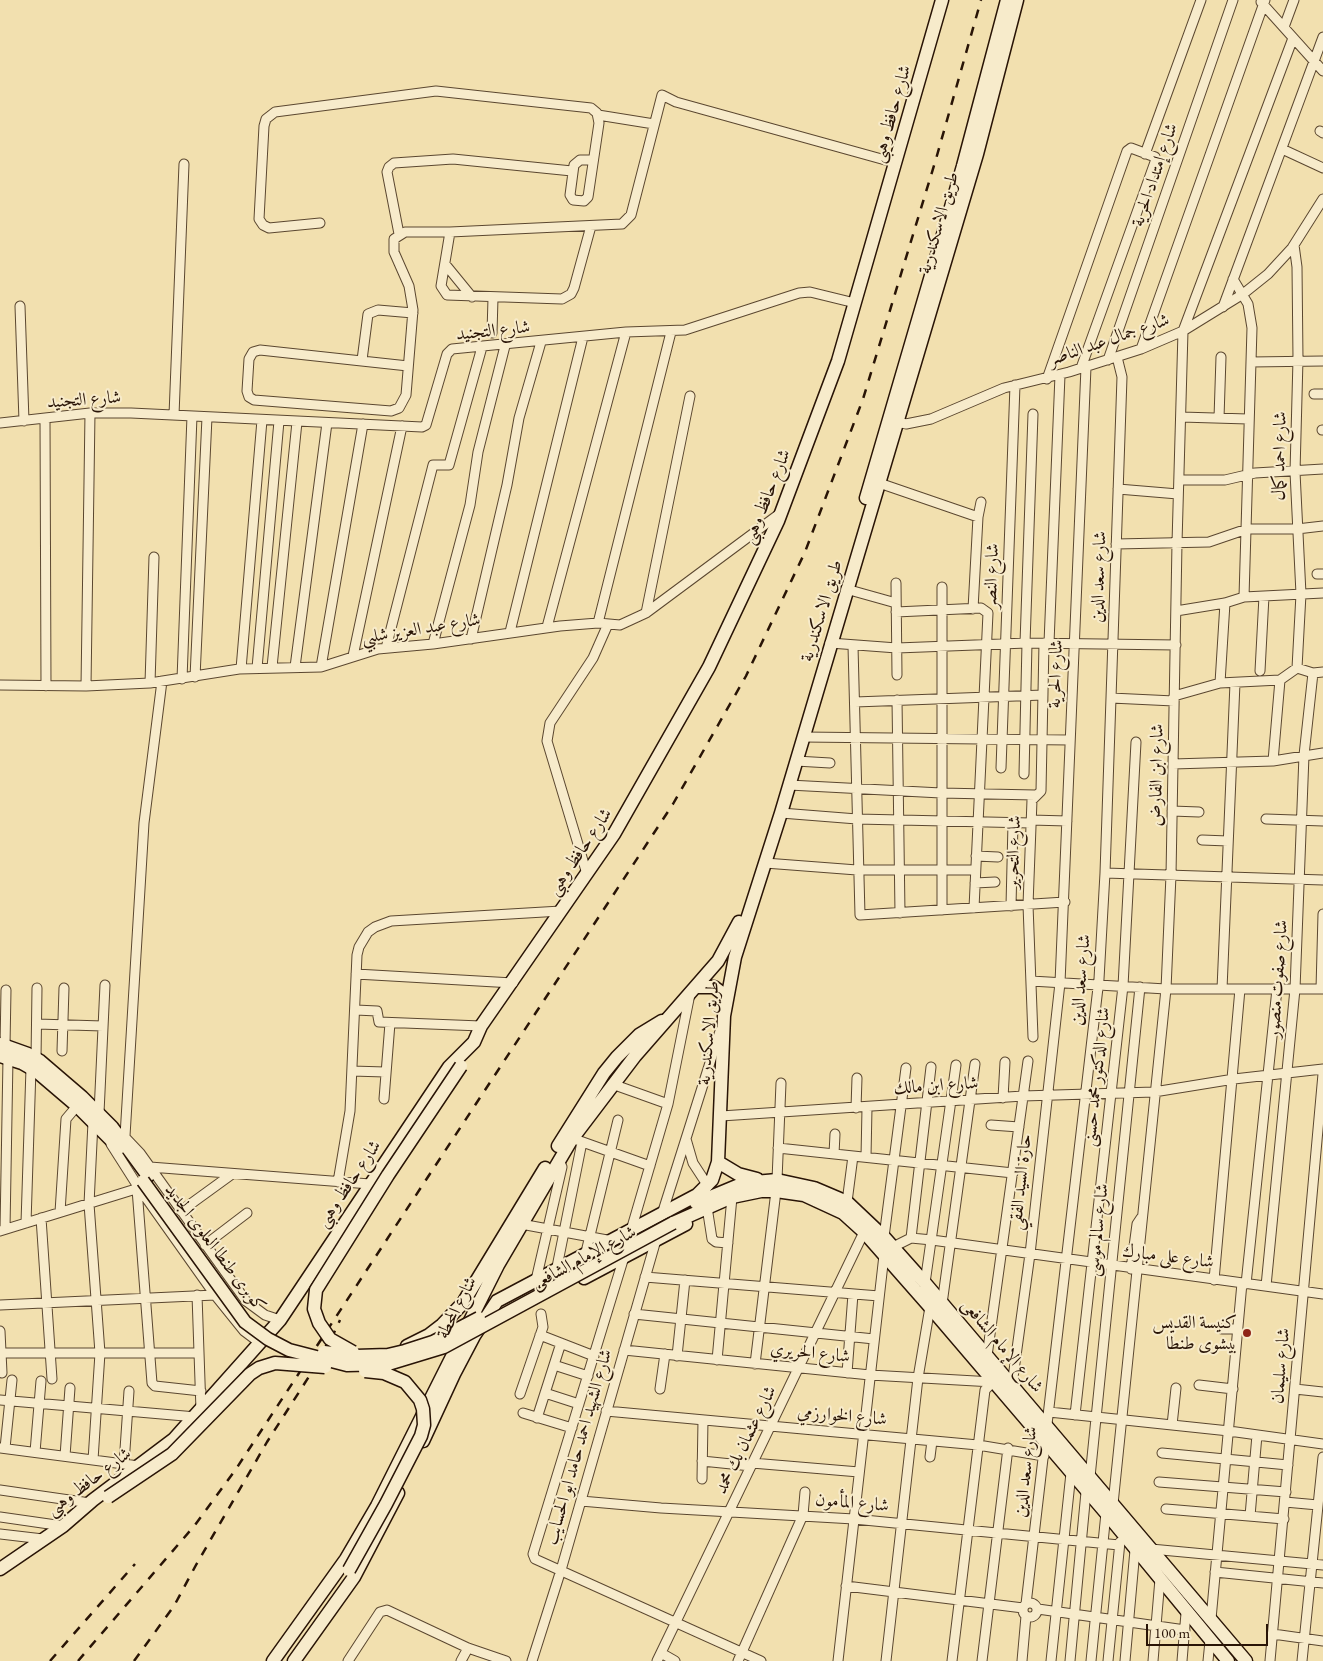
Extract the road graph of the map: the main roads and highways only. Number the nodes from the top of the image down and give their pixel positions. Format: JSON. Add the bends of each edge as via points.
{"nodes":[{"id":1,"x":942,"y":0,"type":"edge"},
{"id":2,"x":1007,"y":0,"type":"edge"},
{"id":3,"x":1017,"y":0,"type":"edge"},
{"id":4,"x":991,"y":80,"type":"junction"},
{"id":5,"x":894,"y":421,"type":"junction"},
{"id":6,"x":693,"y":990,"type":"junction"},
{"id":7,"x":727,"y":998,"type":"junction"},
{"id":8,"x":669,"y":1018,"type":"junction"},
{"id":9,"x":474,"y":1042,"type":"junction"},
{"id":10,"x":3,"y":1051,"type":"edge"},
{"id":11,"x":33,"y":1063,"type":"junction"},
{"id":12,"x":96,"y":1117,"type":"junction"},
{"id":13,"x":718,"y":1162,"type":"junction"},
{"id":14,"x":143,"y":1180,"type":"junction"},
{"id":15,"x":762,"y":1180,"type":"junction"},
{"id":16,"x":777,"y":1185,"type":"junction"},
{"id":17,"x":707,"y":1207,"type":"junction"},
{"id":18,"x":669,"y":1217,"type":"junction"},
{"id":19,"x":888,"y":1251,"type":"junction"},
{"id":20,"x":484,"y":1293,"type":"junction"},
{"id":21,"x":497,"y":1301,"type":"junction"},
{"id":22,"x":474,"y":1336,"type":"junction"},
{"id":23,"x":365,"y":1355,"type":"junction"},
{"id":24,"x":388,"y":1355,"type":"junction"},
{"id":25,"x":1110,"y":1509,"type":"junction"},
{"id":26,"x":67,"y":1523,"type":"junction"},
{"id":27,"x":3,"y":1564,"type":"edge"},
{"id":28,"x":273,"y":1661,"type":"edge"},
{"id":29,"x":284,"y":1661,"type":"edge"},
{"id":30,"x":294,"y":1661,"type":"edge"},
{"id":31,"x":1228,"y":1661,"type":"edge"},
{"id":32,"x":1246,"y":1661,"type":"edge"}],
"edges":[{"from":1,"to":9,"type":"main road","name":"شارع حافظ وهبى","via":[[855,303],[819,415],[782,512],[709,667],[614,834],[481,1026]]},
{"from":2,"to":4,"type":"main road","name":"طريق الاسكندرية"},
{"from":3,"to":4,"type":"main road","name":"طريق الاسكندرية"},
{"from":4,"to":5,"type":"main road","name":"طريق الاسكندرية"},
{"from":5,"to":6,"type":"main road","name":"طريق الاسكندرية","via":[[738,922],[718,961]]},
{"from":5,"to":7,"type":"main road","name":"طريق الاسكندرية","via":[[879,483],[736,957]]},
{"from":6,"to":7,"type":"main road","via":[[714,987]]},
{"from":6,"to":8,"type":"main road","name":"شارع المحطة"},
{"from":7,"to":13,"type":"main road","name":"طريق الاسكندرية"},
{"from":8,"to":20,"type":"main road","name":"شارع المحطة","via":[[612,1084],[577,1140],[559,1160]]},
{"from":8,"to":24,"type":"main road","bridge":true,"via":[[631,1042],[604,1073],[473,1288],[453,1315],[429,1336]]},
{"from":9,"to":23,"type":"main road","bridge":true,"via":[[316,1290],[314,1309],[324,1332],[338,1345]]},
{"from":9,"to":26,"type":"main road","name":"شارع حافظ وهبى","via":[[449,1066],[280,1320],[199,1414],[167,1445]]},
{"from":10,"to":11,"type":"main road"},
{"from":11,"to":12,"type":"main road"},
{"from":11,"to":12,"type":"main road","via":[[77,1106]]},
{"from":12,"to":14,"type":"main road","name":"كوبرى طنطا العلوى الجديد"},
{"from":13,"to":15,"type":"main road","via":[[738,1174]]},
{"from":13,"to":18,"type":"main road","name":"طريق الاسكندرية","via":[[708,1186]]},
{"from":14,"to":18,"type":"main road","name":"كوبرى طنطا العلوى الجديد","bridge":true,"via":[[245,1322],[290,1350],[346,1364],[388,1364],[444,1346]]},
{"from":14,"to":23,"type":"main road","name":"كوبرى طنطا العلوى الجديد","bridge":true,"via":[[237,1302],[257,1323],[304,1347],[330,1353]]},
{"from":15,"to":16,"type":"main road","name":"شارع الإمام الشافعى"},
{"from":15,"to":18,"type":"main road","name":"شارع الإمام الشافعى","via":[[730,1187]]},
{"from":16,"to":17,"type":"main road","name":"شارع الإمام الشافعى"},
{"from":16,"to":19,"type":"main road","name":"شارع الإمام الشافعى","via":[[842,1213]]},
{"from":16,"to":19,"type":"main road","name":"شارع الإمام الشافعى","via":[[814,1188],[847,1202],[884,1237]]},
{"from":17,"to":18,"type":"main road","name":"شارع الإمام الشافعى"},
{"from":17,"to":22,"type":"main road","name":"شارع الإمام الشافعى","via":[[692,1220],[656,1240]]},
{"from":18,"to":21,"type":"main road","via":[[632,1227]]},
{"from":18,"to":24,"type":"main road","name":"كوبرى طنطا العلوى الجديد","bridge":true,"via":[[449,1334],[417,1348]]},
{"from":19,"to":25,"type":"main road","name":"شارع الإمام الشافعى","via":[[925,1283],[988,1356],[1090,1477]]},
{"from":19,"to":25,"type":"main road","name":"شارع الإمام الشافعى","via":[[1045,1450],[1071,1473],[1086,1492]]},
{"from":20,"to":21,"type":"main road"},
{"from":20,"to":28,"type":"main road","name":"شارع المحطة","via":[[377,1506],[346,1559]]},
{"from":21,"to":22,"type":"main road","name":"شارع المحطة"},
{"from":22,"to":30,"type":"main road","name":"شارع المحطة","via":[[358,1570]]},
{"from":23,"to":24,"type":"main road","name":"كوبرى طنطا العلوى الجديد","bridge":true},
{"from":25,"to":31,"type":"main road","name":"شارع الإمام الشافعى","via":[[1121,1532]]},
{"from":25,"to":32,"type":"main road","name":"شارع الإمام الشافعى","via":[[1152,1549]]},
{"from":26,"to":27,"type":"main road","name":"شارع حافظ وهبى"},
{"from":26,"to":29,"type":"main road","bridge":true,"via":[[172,1454],[250,1374],[264,1366],[290,1364],[395,1377],[413,1390],[420,1400],[423,1431],[349,1570]]}]}
